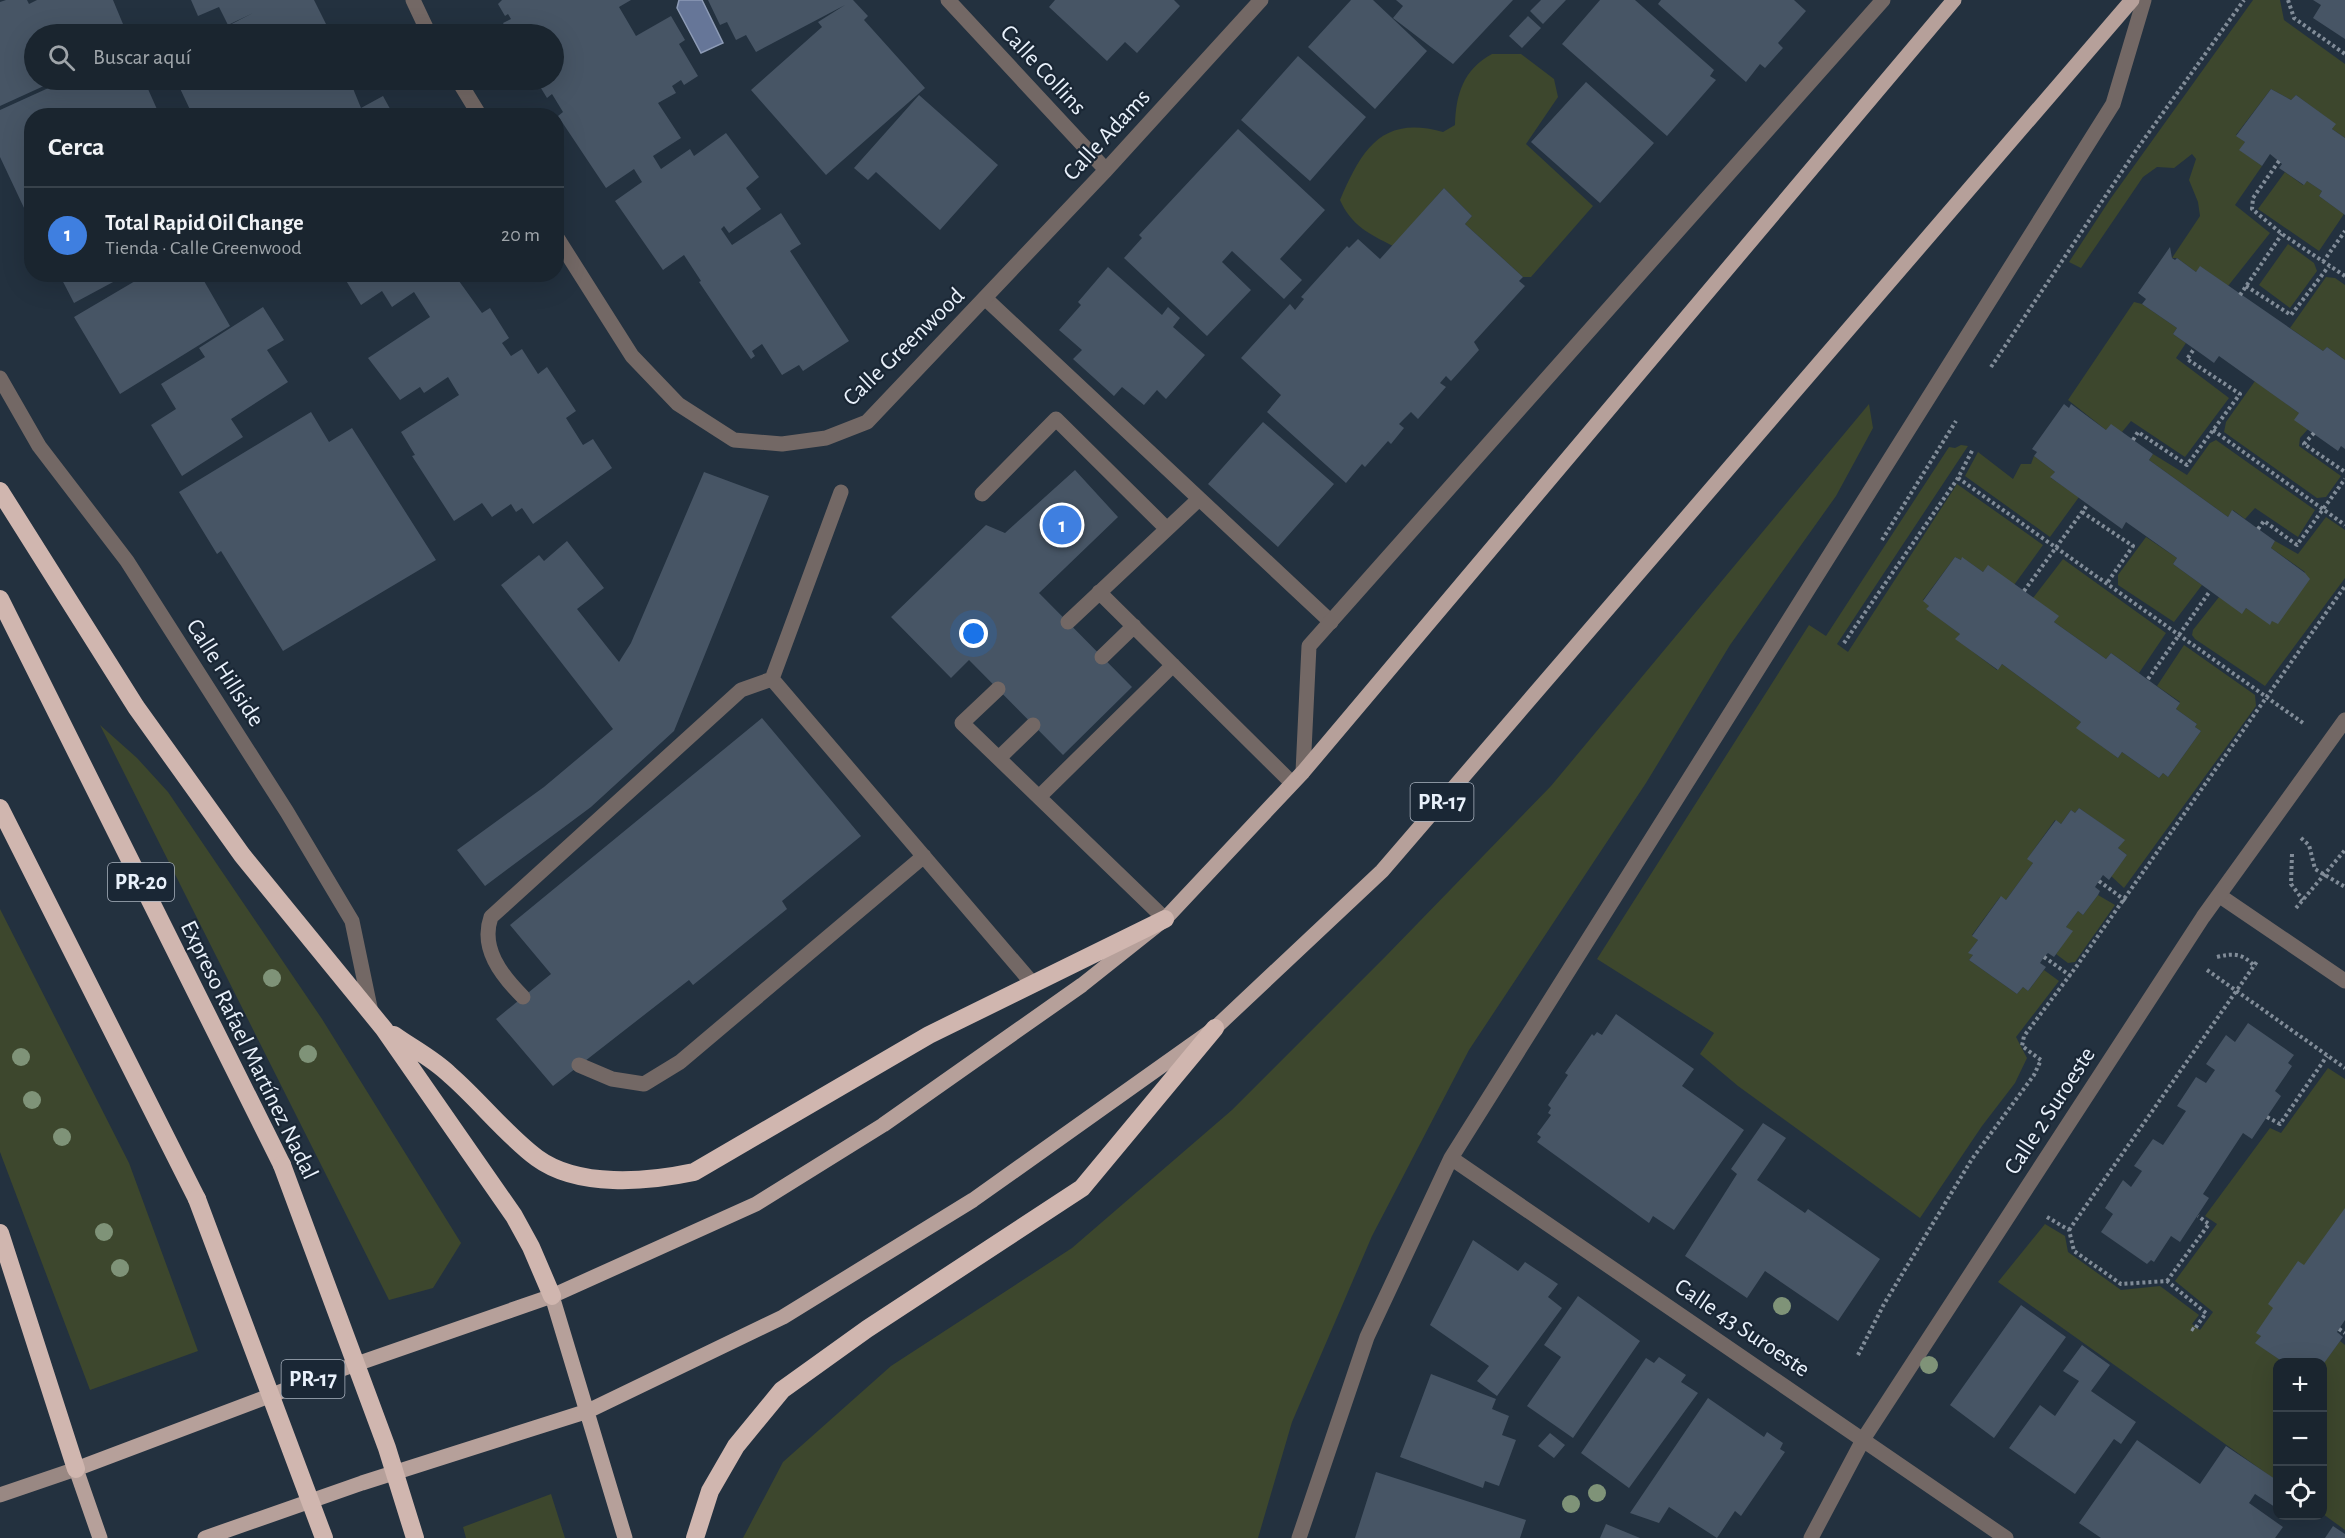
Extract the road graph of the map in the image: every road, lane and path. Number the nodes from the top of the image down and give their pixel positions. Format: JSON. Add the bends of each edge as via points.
{"nodes":[{"id":1,"x":413,"y":0,"type":"edge"},
{"id":2,"x":948,"y":0,"type":"edge"},
{"id":3,"x":1261,"y":0,"type":"edge"},
{"id":4,"x":1883,"y":0,"type":"edge"},
{"id":5,"x":1954,"y":0,"type":"edge"},
{"id":6,"x":2132,"y":0,"type":"edge"},
{"id":7,"x":2144,"y":0,"type":"edge"},
{"id":8,"x":2244,"y":0,"type":"edge"},
{"id":9,"x":2288,"y":0,"type":"edge"},
{"id":10,"x":424,"y":24,"type":"edge"},
{"id":11,"x":2345,"y":54,"type":"edge"},
{"id":12,"x":464,"y":90,"type":"edge"},
{"id":13,"x":475,"y":108,"type":"edge"},
{"id":14,"x":2279,"y":161,"type":"dead end"},
{"id":15,"x":1106,"y":170,"type":"junction"},
{"id":16,"x":2345,"y":231,"type":"edge"},
{"id":17,"x":2282,"y":234,"type":"junction"},
{"id":18,"x":564,"y":249,"type":"edge"},
{"id":19,"x":2324,"y":262,"type":"junction"},
{"id":20,"x":2329,"y":266,"type":"junction"},
{"id":21,"x":2345,"y":276,"type":"edge"},
{"id":22,"x":2246,"y":286,"type":"junction"},
{"id":23,"x":2240,"y":294,"type":"dead end"},
{"id":24,"x":986,"y":298,"type":"junction"},
{"id":25,"x":2194,"y":349,"type":"dead end"},
{"id":26,"x":1989,"y":370,"type":"dead end"},
{"id":27,"x":0,"y":378,"type":"edge"},
{"id":28,"x":1959,"y":417,"type":"dead end"},
{"id":29,"x":2213,"y":430,"type":"junction"},
{"id":30,"x":2314,"y":433,"type":"dead end"},
{"id":31,"x":2133,"y":440,"type":"dead end"},
{"id":32,"x":1973,"y":449,"type":"dead end"},
{"id":33,"x":2345,"y":472,"type":"edge"},
{"id":34,"x":1959,"y":478,"type":"junction"},
{"id":35,"x":2345,"y":479,"type":"edge"},
{"id":36,"x":0,"y":491,"type":"edge"},
{"id":37,"x":841,"y":492,"type":"dead end"},
{"id":38,"x":982,"y":494,"type":"dead end"},
{"id":39,"x":1199,"y":499,"type":"junction"},
{"id":40,"x":2088,"y":504,"type":"dead end"},
{"id":41,"x":2324,"y":508,"type":"junction"},
{"id":42,"x":2082,"y":512,"type":"junction"},
{"id":43,"x":2345,"y":525,"type":"edge"},
{"id":44,"x":1167,"y":529,"type":"junction"},
{"id":45,"x":2258,"y":529,"type":"dead end"},
{"id":46,"x":1880,"y":543,"type":"dead end"},
{"id":47,"x":2056,"y":547,"type":"junction"},
{"id":48,"x":2107,"y":583,"type":"junction"},
{"id":49,"x":2345,"y":586,"type":"edge"},
{"id":50,"x":2024,"y":591,"type":"dead end"},
{"id":51,"x":2210,"y":591,"type":"dead end"},
{"id":52,"x":1099,"y":592,"type":"junction"},
{"id":53,"x":0,"y":599,"type":"edge"},
{"id":54,"x":1068,"y":622,"type":"dead end"},
{"id":55,"x":1331,"y":622,"type":"junction"},
{"id":56,"x":1134,"y":626,"type":"junction"},
{"id":57,"x":2179,"y":634,"type":"junction"},
{"id":58,"x":1844,"y":643,"type":"dead end"},
{"id":59,"x":1102,"y":657,"type":"dead end"},
{"id":60,"x":1173,"y":665,"type":"junction"},
{"id":61,"x":772,"y":679,"type":"junction"},
{"id":62,"x":2148,"y":679,"type":"dead end"},
{"id":63,"x":998,"y":689,"type":"dead end"},
{"id":64,"x":2267,"y":697,"type":"junction"},
{"id":65,"x":2345,"y":720,"type":"edge"},
{"id":66,"x":1033,"y":725,"type":"dead end"},
{"id":67,"x":2336,"y":733,"type":"junction"},
{"id":68,"x":999,"y":758,"type":"junction"},
{"id":69,"x":1297,"y":778,"type":"junction"},
{"id":70,"x":1040,"y":797,"type":"junction"},
{"id":71,"x":0,"y":808,"type":"edge"},
{"id":72,"x":2345,"y":850,"type":"edge"},
{"id":73,"x":924,"y":856,"type":"junction"},
{"id":74,"x":2325,"y":874,"type":"junction"},
{"id":75,"x":2098,"y":881,"type":"dead end"},
{"id":76,"x":2345,"y":887,"type":"edge"},
{"id":77,"x":2220,"y":896,"type":"junction"},
{"id":78,"x":2125,"y":900,"type":"junction"},
{"id":79,"x":2303,"y":900,"type":"junction"},
{"id":80,"x":1165,"y":919,"type":"junction"},
{"id":81,"x":2276,"y":933,"type":"junction"},
{"id":82,"x":2044,"y":957,"type":"dead end"},
{"id":83,"x":2255,"y":967,"type":"junction"},
{"id":84,"x":2070,"y":976,"type":"junction"},
{"id":85,"x":2345,"y":981,"type":"edge"},
{"id":86,"x":1033,"y":984,"type":"junction"},
{"id":87,"x":2237,"y":991,"type":"junction"},
{"id":88,"x":523,"y":998,"type":"dead end"},
{"id":89,"x":371,"y":1012,"type":"junction"},
{"id":90,"x":1215,"y":1028,"type":"junction"},
{"id":91,"x":384,"y":1029,"type":"junction"},
{"id":92,"x":2327,"y":1056,"type":"junction"},
{"id":93,"x":579,"y":1065,"type":"dead end"},
{"id":94,"x":2345,"y":1068,"type":"edge"},
{"id":95,"x":2267,"y":1117,"type":"dead end"},
{"id":96,"x":1451,"y":1158,"type":"junction"},
{"id":97,"x":2043,"y":1215,"type":"dead end"},
{"id":98,"x":2198,"y":1216,"type":"dead end"},
{"id":99,"x":2069,"y":1230,"type":"junction"},
{"id":100,"x":0,"y":1233,"type":"edge"},
{"id":101,"x":2167,"y":1281,"type":"junction"},
{"id":102,"x":552,"y":1296,"type":"junction"},
{"id":103,"x":2189,"y":1327,"type":"dead end"},
{"id":104,"x":2339,"y":1329,"type":"dead end"},
{"id":105,"x":2345,"y":1333,"type":"edge"},
{"id":106,"x":1858,"y":1355,"type":"dead end"},
{"id":107,"x":588,"y":1411,"type":"junction"},
{"id":108,"x":1864,"y":1438,"type":"junction"},
{"id":109,"x":76,"y":1469,"type":"junction"},
{"id":110,"x":0,"y":1495,"type":"edge"},
{"id":111,"x":100,"y":1538,"type":"edge"},
{"id":112,"x":205,"y":1538,"type":"edge"},
{"id":113,"x":324,"y":1538,"type":"edge"},
{"id":114,"x":415,"y":1538,"type":"edge"},
{"id":115,"x":625,"y":1538,"type":"edge"},
{"id":116,"x":695,"y":1538,"type":"edge"},
{"id":117,"x":1299,"y":1538,"type":"edge"},
{"id":118,"x":1811,"y":1538,"type":"edge"},
{"id":119,"x":2006,"y":1538,"type":"edge"}],
"edges":[{"from":1,"to":10,"type":"street"},
{"from":2,"to":15,"type":"street","name":"Calle Collins"},
{"from":3,"to":15,"type":"street","name":"Calle Adams"},
{"from":4,"to":55,"type":"street"},
{"from":5,"to":69,"type":"main road","number":"PR-17"},
{"from":6,"to":90,"type":"main road","number":"PR-17","via":[[1382,871]]},
{"from":7,"to":96,"type":"street","via":[[2113,104]]},
{"from":8,"to":26,"type":"path","via":[[2137,149]]},
{"from":9,"to":11,"type":"path","via":[[2294,18]]},
{"from":12,"to":13,"type":"street"},
{"from":14,"to":17,"type":"path","via":[[2253,198],[2252,209]]},
{"from":15,"to":24,"type":"street","name":"Calle Adams"},
{"from":16,"to":19,"type":"path"},
{"from":17,"to":19,"type":"path"},
{"from":17,"to":22,"type":"path"},
{"from":18,"to":24,"type":"street","name":"Calle Greenwood","via":[[632,356],[678,404],[734,440],[782,444],[826,438],[867,422]]},
{"from":19,"to":20,"type":"path"},
{"from":20,"to":21,"type":"path"},
{"from":20,"to":22,"type":"path","via":[[2291,315]]},
{"from":22,"to":23,"type":"path"},
{"from":24,"to":39,"type":"street"},
{"from":25,"to":29,"type":"path","via":[[2187,359],[2240,394]]},
{"from":27,"to":89,"type":"street","name":"Calle Hillside","via":[[39,446],[133,571],[352,921]]},
{"from":28,"to":46,"type":"path"},
{"from":29,"to":31,"type":"path","via":[[2187,465],[2138,432]]},
{"from":29,"to":41,"type":"path"},
{"from":30,"to":33,"type":"path","via":[[2304,444]]},
{"from":32,"to":34,"type":"path"},
{"from":34,"to":47,"type":"path"},
{"from":34,"to":58,"type":"path"},
{"from":35,"to":41,"type":"path"},
{"from":36,"to":89,"type":"highway","via":[[142,717],[242,855]]},
{"from":37,"to":61,"type":"street"},
{"from":38,"to":44,"type":"street","via":[[1056,419]]},
{"from":39,"to":44,"type":"street"},
{"from":39,"to":55,"type":"street"},
{"from":40,"to":42,"type":"path"},
{"from":41,"to":43,"type":"path"},
{"from":41,"to":45,"type":"path","via":[[2298,545],[2264,521]]},
{"from":42,"to":47,"type":"path"},
{"from":42,"to":48,"type":"path","via":[[2133,546]]},
{"from":44,"to":52,"type":"street"},
{"from":47,"to":48,"type":"path"},
{"from":47,"to":50,"type":"path"},
{"from":48,"to":57,"type":"path"},
{"from":49,"to":64,"type":"path"},
{"from":51,"to":57,"type":"path"},
{"from":52,"to":54,"type":"street"},
{"from":52,"to":56,"type":"street"},
{"from":53,"to":114,"type":"highway","name":"Expreso Rafael Martínez Nadal","number":"PR-20","bridge":true,"via":[[282,1165],[387,1448]]},
{"from":55,"to":69,"type":"street","via":[[1309,646]]},
{"from":56,"to":59,"type":"street"},
{"from":56,"to":60,"type":"street"},
{"from":57,"to":62,"type":"path"},
{"from":57,"to":64,"type":"path"},
{"from":60,"to":69,"type":"street"},
{"from":60,"to":70,"type":"street"},
{"from":61,"to":73,"type":"street"},
{"from":61,"to":88,"type":"street","via":[[741,690],[491,916],[485,933],[492,956]]},
{"from":63,"to":68,"type":"street","via":[[962,723]]},
{"from":64,"to":67,"type":"path","via":[[2304,723]]},
{"from":64,"to":78,"type":"path"},
{"from":65,"to":67,"type":"street","name":"Calle 2 Suroeste"},
{"from":66,"to":68,"type":"street"},
{"from":67,"to":77,"type":"street","name":"Calle 2 Suroeste"},
{"from":68,"to":70,"type":"street"},
{"from":69,"to":80,"type":"main road","number":"PR-17"},
{"from":70,"to":80,"type":"street"},
{"from":71,"to":113,"type":"highway","bridge":true,"via":[[197,1200]]},
{"from":72,"to":74,"type":"path"},
{"from":73,"to":86,"type":"street"},
{"from":73,"to":93,"type":"street","via":[[680,1062],[644,1084],[612,1079]]},
{"from":74,"to":76,"type":"path"},
{"from":74,"to":79,"type":"path"},
{"from":74,"to":79,"type":"path","via":[[2315,869],[2309,845],[2301,838],[2294,844],[2290,872],[2291,884]]},
{"from":75,"to":78,"type":"path"},
{"from":77,"to":81,"type":"street"},
{"from":77,"to":108,"type":"street","name":"Calle 2 Suroeste"},
{"from":78,"to":84,"type":"path"},
{"from":79,"to":81,"type":"path"},
{"from":80,"to":86,"type":"highway"},
{"from":80,"to":102,"type":"main road","number":"PR-17","via":[[1082,986],[990,1051],[883,1125],[756,1204]]},
{"from":81,"to":83,"type":"path"},
{"from":81,"to":85,"type":"street"},
{"from":82,"to":84,"type":"path"},
{"from":83,"to":87,"type":"path"},
{"from":83,"to":87,"type":"path","via":[[2247,958],[2233,953],[2216,957],[2206,969]]},
{"from":84,"to":106,"type":"path","via":[[2021,1041],[2041,1060],[2034,1075],[1972,1159]]},
{"from":86,"to":91,"type":"highway","via":[[929,1035],[694,1172],[661,1179],[621,1181],[576,1175],[537,1159],[449,1073]]},
{"from":87,"to":92,"type":"path"},
{"from":87,"to":99,"type":"path"},
{"from":89,"to":91,"type":"highway"},
{"from":90,"to":107,"type":"main road","number":"PR-17","via":[[973,1200],[783,1317]]},
{"from":90,"to":116,"type":"highway","via":[[1082,1188],[867,1329],[782,1390],[736,1446],[710,1491]]},
{"from":91,"to":102,"type":"highway","via":[[514,1215]]},
{"from":92,"to":94,"type":"path"},
{"from":92,"to":95,"type":"path","via":[[2280,1124]]},
{"from":96,"to":108,"type":"street","name":"Calle 43 Suroeste"},
{"from":96,"to":117,"type":"street","via":[[1367,1337]]},
{"from":97,"to":99,"type":"path"},
{"from":98,"to":101,"type":"path","via":[[2209,1224]]},
{"from":99,"to":101,"type":"path","via":[[2074,1251],[2121,1284]]},
{"from":100,"to":109,"type":"highway"},
{"from":101,"to":103,"type":"path","via":[[2206,1312],[2194,1330]]},
{"from":102,"to":107,"type":"main road"},
{"from":102,"to":109,"type":"main road","number":"PR-17","via":[[322,1376]]},
{"from":104,"to":105,"type":"path"},
{"from":107,"to":112,"type":"main road","number":"PR-17"},
{"from":107,"to":115,"type":"main road"},
{"from":108,"to":118,"type":"street","name":"Calle 2 Suroeste"},
{"from":108,"to":119,"type":"street","name":"Calle 43 Suroeste"},
{"from":109,"to":110,"type":"main road","number":"PR-17"},
{"from":109,"to":111,"type":"main road"}]}
